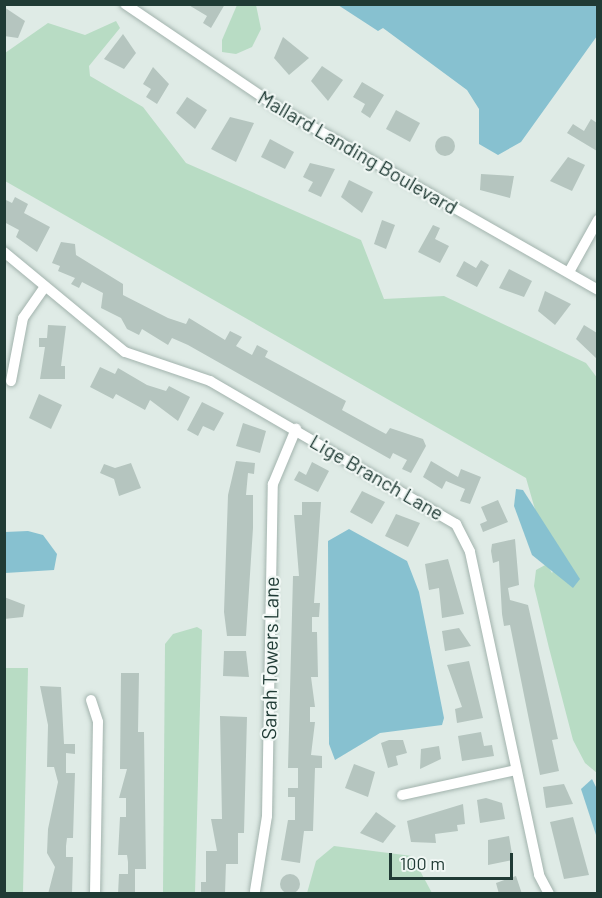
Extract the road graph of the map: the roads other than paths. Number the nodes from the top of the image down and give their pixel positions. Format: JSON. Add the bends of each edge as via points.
{"nodes":[{"id":1,"x":125,"y":4,"type":"edge"},
{"id":2,"x":597,"y":220,"type":"edge"},
{"id":3,"x":4,"y":252,"type":"edge"},
{"id":4,"x":569,"y":272,"type":"junction"},
{"id":5,"x":45,"y":287,"type":"junction"},
{"id":6,"x":597,"y":290,"type":"edge"},
{"id":7,"x":11,"y":381,"type":"dead end"},
{"id":8,"x":296,"y":429,"type":"junction"},
{"id":9,"x":91,"y":700,"type":"dead end"},
{"id":10,"x":516,"y":771,"type":"junction"},
{"id":11,"x":402,"y":795,"type":"dead end"},
{"id":12,"x":255,"y":891,"type":"dead end"},
{"id":13,"x":95,"y":894,"type":"edge"},
{"id":14,"x":549,"y":894,"type":"edge"}],
"edges":[{"from":1,"to":4,"type":"street","name":"Mallard Landing Boulevard","via":[[274,105]]},
{"from":2,"to":4,"type":"street"},
{"from":3,"to":5,"type":"street","name":"Lige Branch Lane"},
{"from":4,"to":6,"type":"street","name":"Mallard Landing Boulevard"},
{"from":5,"to":7,"type":"street","via":[[23,318]]},
{"from":5,"to":8,"type":"street","name":"Lige Branch Lane","via":[[125,352],[210,381]]},
{"from":8,"to":10,"type":"street","name":"Lige Branch Lane","via":[[438,510],[462,533]]},
{"from":8,"to":12,"type":"street","name":"Sarah Towers Lane","via":[[273,484],[267,816]]},
{"from":9,"to":13,"type":"street","via":[[98,722]]},
{"from":10,"to":11,"type":"street"},
{"from":10,"to":14,"type":"street","name":"Lige Branch Lane","via":[[538,874]]}]}
